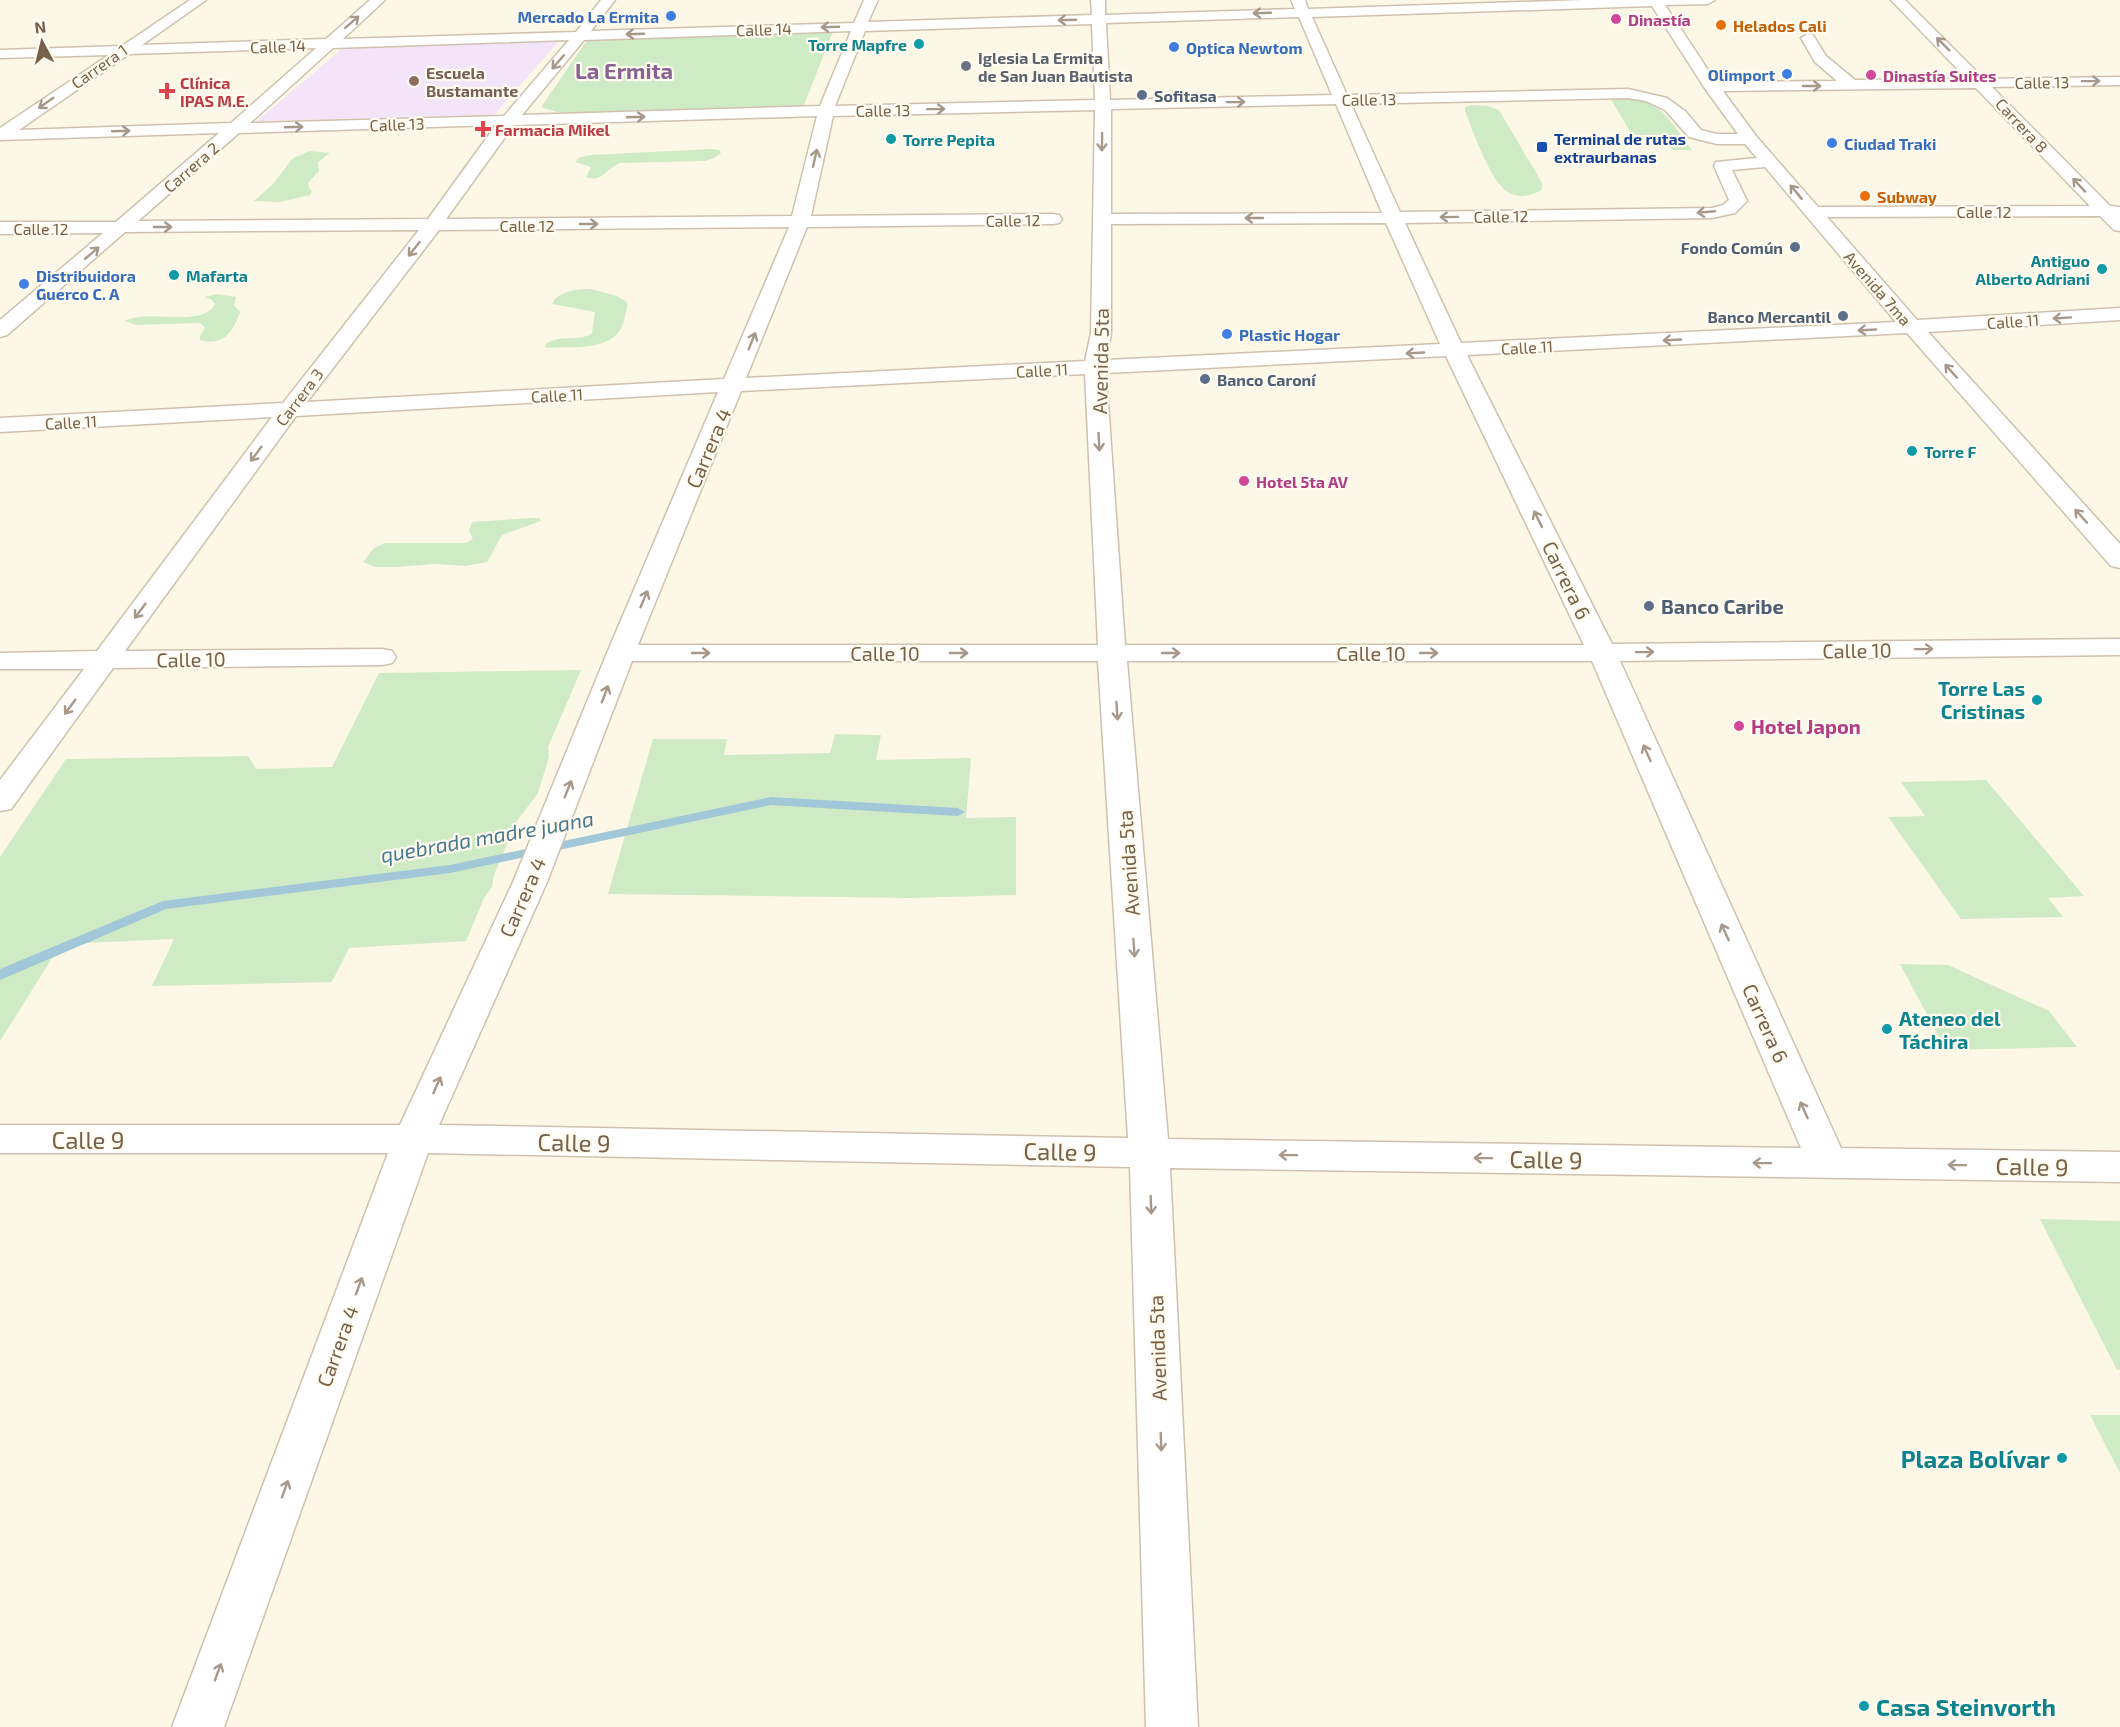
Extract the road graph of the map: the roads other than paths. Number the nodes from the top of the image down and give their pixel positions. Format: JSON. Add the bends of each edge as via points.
{"nodes":[{"id":1,"x":199,"y":0,"type":"edge"},
{"id":2,"x":378,"y":0,"type":"edge"},
{"id":3,"x":608,"y":0,"type":"edge"},
{"id":4,"x":871,"y":0,"type":"edge"},
{"id":5,"x":1708,"y":0,"type":"edge"},
{"id":6,"x":1898,"y":0,"type":"edge"},
{"id":7,"x":1656,"y":1,"type":"edge"},
{"id":8,"x":1301,"y":6,"type":"edge"},
{"id":9,"x":1097,"y":9,"type":"edge"},
{"id":10,"x":860,"y":26,"type":"junction"},
{"id":11,"x":581,"y":35,"type":"junction"},
{"id":12,"x":1808,"y":38,"type":"dead end"},
{"id":13,"x":327,"y":44,"type":"junction"},
{"id":14,"x":123,"y":50,"type":"junction"},
{"id":15,"x":0,"y":54,"type":"edge"},
{"id":16,"x":2120,"y":81,"type":"edge"},
{"id":17,"x":1982,"y":83,"type":"junction"},
{"id":18,"x":1851,"y":86,"type":"junction"},
{"id":19,"x":1712,"y":87,"type":"junction"},
{"id":20,"x":1342,"y":99,"type":"junction"},
{"id":21,"x":1103,"y":104,"type":"junction"},
{"id":22,"x":826,"y":111,"type":"junction"},
{"id":23,"x":508,"y":121,"type":"junction"},
{"id":24,"x":236,"y":128,"type":"junction"},
{"id":25,"x":1695,"y":134,"type":"junction"},
{"id":26,"x":0,"y":135,"type":"edge"},
{"id":27,"x":1750,"y":139,"type":"junction"},
{"id":28,"x":1770,"y":162,"type":"junction"},
{"id":29,"x":1722,"y":166,"type":"junction"},
{"id":30,"x":2112,"y":211,"type":"edge"},
{"id":31,"x":1813,"y":212,"type":"junction"},
{"id":32,"x":1393,"y":218,"type":"junction"},
{"id":33,"x":1053,"y":219,"type":"dead end"},
{"id":34,"x":1101,"y":219,"type":"junction"},
{"id":35,"x":800,"y":222,"type":"junction"},
{"id":36,"x":432,"y":226,"type":"junction"},
{"id":37,"x":2120,"y":226,"type":"edge"},
{"id":38,"x":0,"y":228,"type":"edge"},
{"id":39,"x":122,"y":228,"type":"junction"},
{"id":40,"x":2120,"y":314,"type":"edge"},
{"id":41,"x":1912,"y":327,"type":"junction"},
{"id":42,"x":0,"y":332,"type":"edge"},
{"id":43,"x":1454,"y":351,"type":"junction"},
{"id":44,"x":1095,"y":367,"type":"junction"},
{"id":45,"x":734,"y":385,"type":"junction"},
{"id":46,"x":289,"y":410,"type":"junction"},
{"id":47,"x":0,"y":425,"type":"edge"},
{"id":48,"x":2120,"y":560,"type":"edge"},
{"id":49,"x":2120,"y":647,"type":"edge"},
{"id":50,"x":621,"y":653,"type":"junction"},
{"id":51,"x":1112,"y":653,"type":"junction"},
{"id":52,"x":1602,"y":653,"type":"junction"},
{"id":53,"x":382,"y":657,"type":"dead end"},
{"id":54,"x":104,"y":659,"type":"junction"},
{"id":55,"x":0,"y":661,"type":"edge"},
{"id":56,"x":0,"y":802,"type":"edge"},
{"id":57,"x":0,"y":1139,"type":"edge"},
{"id":58,"x":413,"y":1139,"type":"junction"},
{"id":59,"x":1149,"y":1153,"type":"junction"},
{"id":60,"x":1827,"y":1164,"type":"junction"},
{"id":61,"x":2120,"y":1167,"type":"edge"},
{"id":62,"x":198,"y":1727,"type":"edge"},
{"id":63,"x":1172,"y":1727,"type":"edge"}],
"edges":[{"from":1,"to":14,"type":"street","name":"Carrera 1"},
{"from":13,"to":2,"type":"street","name":"Carrera 2","one_way":true},
{"from":3,"to":11,"type":"street","name":"Carrera 3"},
{"from":4,"to":10,"type":"street","name":"Carrera 4"},
{"from":5,"to":7,"type":"street","name":"Calle 14"},
{"from":17,"to":6,"type":"street","name":"Carrera 8","one_way":true},
{"from":7,"to":8,"type":"street","name":"Calle 14"},
{"from":7,"to":19,"type":"street","name":"Avenida 7ma"},
{"from":8,"to":9,"type":"street","name":"Calle 14","one_way":true},
{"from":8,"to":20,"type":"street","name":"Carrera 6"},
{"from":9,"to":10,"type":"street","name":"Calle 14","one_way":true},
{"from":9,"to":21,"type":"street","name":"Avenida 5ta"},
{"from":10,"to":11,"type":"street","name":"Calle 14","one_way":true},
{"from":10,"to":22,"type":"street","name":"Carrera 4"},
{"from":11,"to":13,"type":"street","name":"Calle 14"},
{"from":11,"to":23,"type":"street","name":"Carrera 3","one_way":true},
{"from":12,"to":18,"type":"street","via":[[1820,59]]},
{"from":13,"to":14,"type":"street","name":"Calle 14"},
{"from":13,"to":24,"type":"street","name":"Carrera 2"},
{"from":14,"to":15,"type":"street","name":"Calle 14"},
{"from":14,"to":26,"type":"street","name":"Carrera 1","one_way":true},
{"from":17,"to":16,"type":"street","name":"Calle 13","one_way":true},
{"from":17,"to":18,"type":"street","name":"Calle 13"},
{"from":30,"to":17,"type":"street","name":"Carrera 8","one_way":true},
{"from":19,"to":18,"type":"street","name":"Calle 13","one_way":true},
{"from":19,"to":27,"type":"street","name":"Avenida 7ma"},
{"from":21,"to":20,"type":"street","name":"Calle 13","one_way":true},
{"from":20,"to":25,"type":"street","name":"Calle 13","via":[[1633,93],[1669,104]]},
{"from":20,"to":32,"type":"street","name":"Carrera 6"},
{"from":22,"to":21,"type":"street","name":"Calle 13","one_way":true},
{"from":21,"to":34,"type":"street","name":"Avenida 5ta","one_way":true},
{"from":23,"to":22,"type":"street","name":"Calle 13","one_way":true},
{"from":35,"to":22,"type":"street","name":"Carrera 4","one_way":true},
{"from":24,"to":23,"type":"street","name":"Calle 13","one_way":true},
{"from":23,"to":36,"type":"street","name":"Carrera 3"},
{"from":26,"to":24,"type":"street","name":"Calle 13","one_way":true},
{"from":24,"to":39,"type":"street","name":"Carrera 2"},
{"from":25,"to":27,"type":"street"},
{"from":25,"to":29,"type":"street","name":"Calle 13"},
{"from":27,"to":28,"type":"street","name":"Avenida 7ma"},
{"from":28,"to":29,"type":"street"},
{"from":31,"to":28,"type":"street","name":"Avenida 7ma","one_way":true},
{"from":29,"to":32,"type":"street","name":"Calle 12","one_way":true,"via":[[1738,201],[1729,209],[1712,213]]},
{"from":30,"to":31,"type":"street","name":"Calle 12"},
{"from":30,"to":37,"type":"street","name":"Carrera 8"},
{"from":31,"to":41,"type":"street","name":"Avenida 7ma"},
{"from":32,"to":34,"type":"street","name":"Calle 12","one_way":true},
{"from":32,"to":43,"type":"street","name":"Carrera 6"},
{"from":33,"to":35,"type":"street","name":"Calle 12"},
{"from":34,"to":44,"type":"street","name":"Avenida 5ta","via":[[1101,333]]},
{"from":36,"to":35,"type":"street","name":"Calle 12","one_way":true},
{"from":45,"to":35,"type":"street","name":"Carrera 4","one_way":true},
{"from":39,"to":36,"type":"street","name":"Calle 12","one_way":true},
{"from":36,"to":46,"type":"street","name":"Carrera 3","one_way":true},
{"from":38,"to":39,"type":"street","name":"Calle 12"},
{"from":42,"to":39,"type":"street","name":"Carrera 2","one_way":true},
{"from":40,"to":41,"type":"street","name":"Calle 11","one_way":true},
{"from":41,"to":43,"type":"street","name":"Calle 11","one_way":true},
{"from":48,"to":41,"type":"street","name":"Avenida 7ma","one_way":true},
{"from":43,"to":44,"type":"street","name":"Calle 11","one_way":true},
{"from":52,"to":43,"type":"street","name":"Carrera 6","one_way":true},
{"from":44,"to":45,"type":"street","name":"Calle 11"},
{"from":44,"to":51,"type":"street","name":"Avenida 5ta","one_way":true},
{"from":45,"to":46,"type":"street","name":"Calle 11"},
{"from":50,"to":45,"type":"street","name":"Carrera 4","one_way":true},
{"from":46,"to":47,"type":"street","name":"Calle 11"},
{"from":46,"to":54,"type":"street","name":"Carrera 3","one_way":true},
{"from":52,"to":49,"type":"street","name":"Calle 10","one_way":true},
{"from":50,"to":51,"type":"street","name":"Calle 10","one_way":true},
{"from":58,"to":50,"type":"street","name":"Carrera 4","one_way":true,"via":[[530,882]]},
{"from":51,"to":52,"type":"street","name":"Calle 10","one_way":true},
{"from":51,"to":59,"type":"street","name":"Avenida 5ta","one_way":true},
{"from":60,"to":52,"type":"street","name":"Carrera 6","one_way":true},
{"from":53,"to":54,"type":"street","name":"Calle 10"},
{"from":54,"to":55,"type":"street","name":"Calle 10"},
{"from":54,"to":56,"type":"street","name":"Carrera 3","one_way":true},
{"from":57,"to":58,"type":"street","name":"Calle 9"},
{"from":58,"to":59,"type":"street","name":"Calle 9"},
{"from":62,"to":58,"type":"street","name":"Carrera 4","one_way":true},
{"from":60,"to":59,"type":"street","name":"Calle 9","one_way":true},
{"from":59,"to":63,"type":"street","name":"Avenida 5ta","one_way":true},
{"from":61,"to":60,"type":"street","name":"Calle 9","one_way":true}]}
